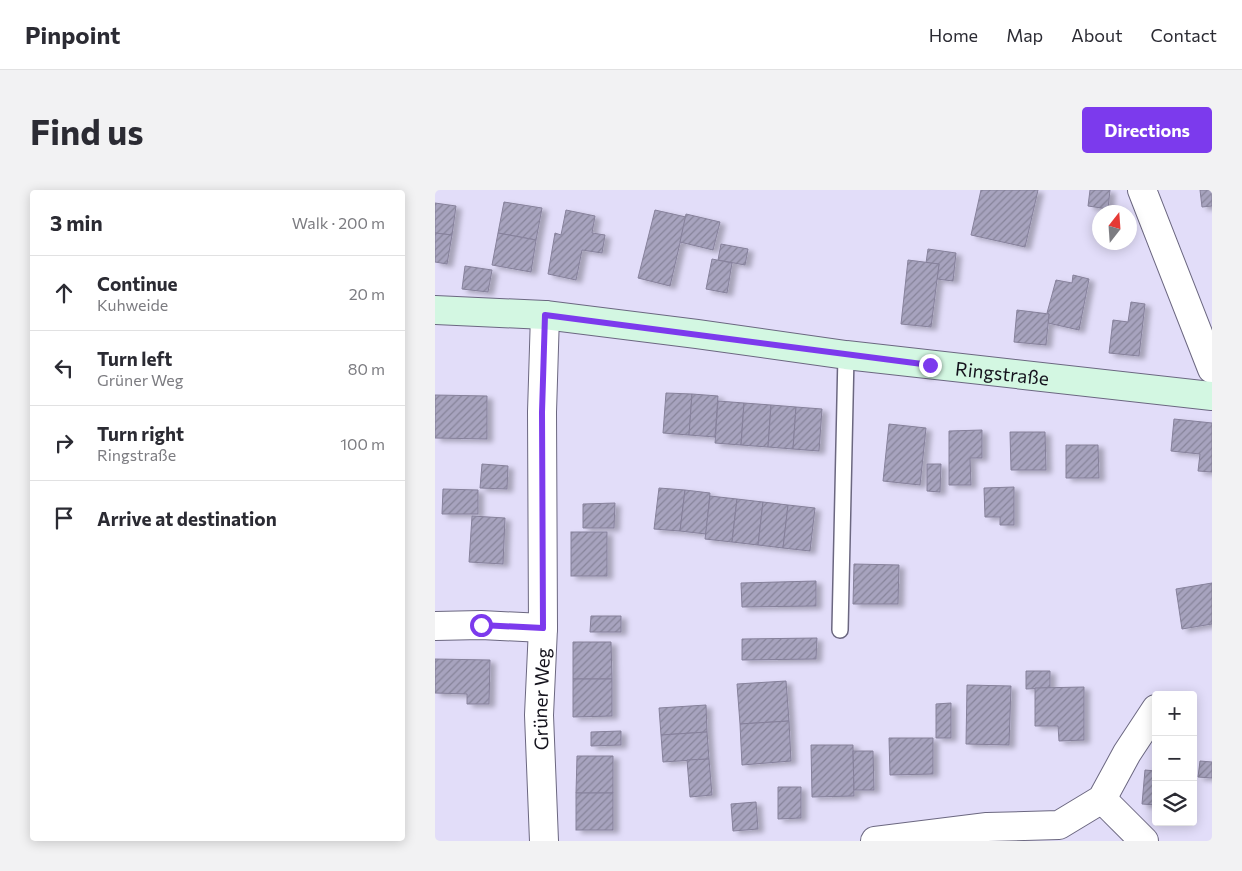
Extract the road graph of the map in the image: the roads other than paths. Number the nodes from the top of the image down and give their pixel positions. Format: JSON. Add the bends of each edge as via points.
{"nodes":[{"id":1,"x":1142,"y":190,"type":"edge"},
{"id":2,"x":435,"y":310,"type":"edge"},
{"id":3,"x":545,"y":315,"type":"junction"},
{"id":4,"x":846,"y":355,"type":"junction"},
{"id":5,"x":1212,"y":369,"type":"edge"},
{"id":6,"x":1212,"y":396,"type":"edge"},
{"id":7,"x":435,"y":626,"type":"edge"},
{"id":8,"x":543,"y":628,"type":"junction"},
{"id":9,"x":840,"y":630,"type":"dead end"},
{"id":10,"x":1152,"y":715,"type":"edge"},
{"id":11,"x":1102,"y":799,"type":"junction"},
{"id":12,"x":544,"y":841,"type":"edge"},
{"id":13,"x":875,"y":841,"type":"edge"},
{"id":14,"x":1144,"y":841,"type":"edge"}],
"edges":[{"from":1,"to":5,"type":"street"},
{"from":2,"to":3,"type":"street","name":"Ringstraße"},
{"from":3,"to":4,"type":"street","name":"Ringstraße"},
{"from":3,"to":8,"type":"street","name":"Grüner Weg"},
{"from":4,"to":6,"type":"street","name":"Ringstraße"},
{"from":4,"to":9,"type":"lane"},
{"from":7,"to":8,"type":"street"},
{"from":8,"to":12,"type":"street","name":"Grüner Weg","via":[[539,715]]},
{"from":10,"to":11,"type":"street"},
{"from":11,"to":13,"type":"street","via":[[1059,825],[987,827]]},
{"from":11,"to":14,"type":"street"}]}
